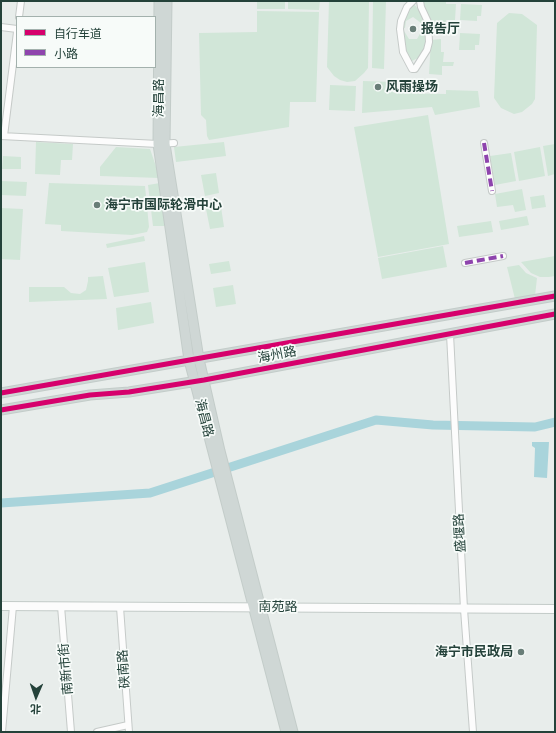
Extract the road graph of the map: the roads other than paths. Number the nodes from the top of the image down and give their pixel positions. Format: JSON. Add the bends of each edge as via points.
{"nodes":[{"id":1,"x":21,"y":1,"type":"edge"},
{"id":2,"x":159,"y":1,"type":"edge"},
{"id":3,"x":166,"y":1,"type":"edge"},
{"id":4,"x":413,"y":1,"type":"edge"},
{"id":5,"x":420,"y":1,"type":"edge"},
{"id":6,"x":19,"y":16,"type":"edge"},
{"id":7,"x":1,"y":27,"type":"edge"},
{"id":8,"x":16,"y":30,"type":"edge"},
{"id":9,"x":16,"y":37,"type":"edge"},
{"id":10,"x":160,"y":40,"type":"edge"},
{"id":11,"x":2,"y":136,"type":"edge"},
{"id":12,"x":166,"y":143,"type":"junction"},
{"id":13,"x":484,"y":143,"type":"dead end"},
{"id":14,"x":492,"y":191,"type":"dead end"},
{"id":15,"x":503,"y":256,"type":"dead end"},
{"id":16,"x":465,"y":263,"type":"dead end"},
{"id":17,"x":555,"y":296,"type":"edge"},
{"id":18,"x":555,"y":314,"type":"edge"},
{"id":19,"x":450,"y":334,"type":"junction"},
{"id":20,"x":194,"y":359,"type":"junction"},
{"id":21,"x":199,"y":380,"type":"junction"},
{"id":22,"x":1,"y":393,"type":"edge"},
{"id":23,"x":1,"y":410,"type":"edge"},
{"id":24,"x":1,"y":606,"type":"edge"},
{"id":25,"x":13,"y":606,"type":"junction"},
{"id":26,"x":61,"y":606,"type":"junction"},
{"id":27,"x":120,"y":606,"type":"junction"},
{"id":28,"x":256,"y":607,"type":"junction"},
{"id":29,"x":464,"y":609,"type":"junction"},
{"id":30,"x":555,"y":609,"type":"edge"},
{"id":31,"x":128,"y":725,"type":"junction"},
{"id":32,"x":2,"y":732,"type":"edge"},
{"id":33,"x":71,"y":732,"type":"edge"},
{"id":34,"x":97,"y":732,"type":"edge"},
{"id":35,"x":129,"y":732,"type":"edge"},
{"id":36,"x":286,"y":732,"type":"edge"},
{"id":37,"x":293,"y":732,"type":"edge"},
{"id":38,"x":473,"y":732,"type":"edge"}],
"edges":[{"from":1,"to":6,"type":"street"},
{"from":2,"to":10,"type":"main road","name":"海昌路"},
{"from":3,"to":10,"type":"main road","name":"海昌路"},
{"from":4,"to":5,"type":"street","via":[[407,6],[400,29],[401,46],[412,69],[415,69],[427,50],[428,42],[428,22]]},
{"from":7,"to":8,"type":"street"},
{"from":9,"to":11,"type":"street"},
{"from":10,"to":12,"type":"main road","name":"海昌路"},
{"from":11,"to":12,"type":"street"},
{"from":12,"to":20,"type":"main road","name":"海昌路"},
{"from":13,"to":14,"type":"street"},
{"from":15,"to":16,"type":"street"},
{"from":17,"to":20,"type":"main road","name":"海州路"},
{"from":18,"to":19,"type":"main road","name":"海州路"},
{"from":19,"to":21,"type":"main road","name":"海州路"},
{"from":19,"to":29,"type":"street","name":"盛堰路"},
{"from":20,"to":21,"type":"main road","name":"海昌路"},
{"from":20,"to":22,"type":"main road","name":"海州路"},
{"from":21,"to":23,"type":"main road","name":"海州路"},
{"from":21,"to":28,"type":"main road","name":"海昌路"},
{"from":24,"to":25,"type":"street","name":"南苑路"},
{"from":25,"to":26,"type":"street","name":"南苑路"},
{"from":25,"to":32,"type":"street"},
{"from":26,"to":27,"type":"street","name":"南苑路"},
{"from":26,"to":33,"type":"street","name":"南新市街"},
{"from":27,"to":28,"type":"street","name":"南苑路"},
{"from":27,"to":31,"type":"street","name":"硖南路"},
{"from":28,"to":29,"type":"street","name":"南苑路"},
{"from":28,"to":36,"type":"main road","name":"海昌路"},
{"from":28,"to":37,"type":"main road","name":"海昌路"},
{"from":29,"to":30,"type":"street","name":"南苑路"},
{"from":29,"to":38,"type":"street","name":"盛堰路"},
{"from":31,"to":34,"type":"street"},
{"from":31,"to":35,"type":"street","name":"硖南路"}]}
